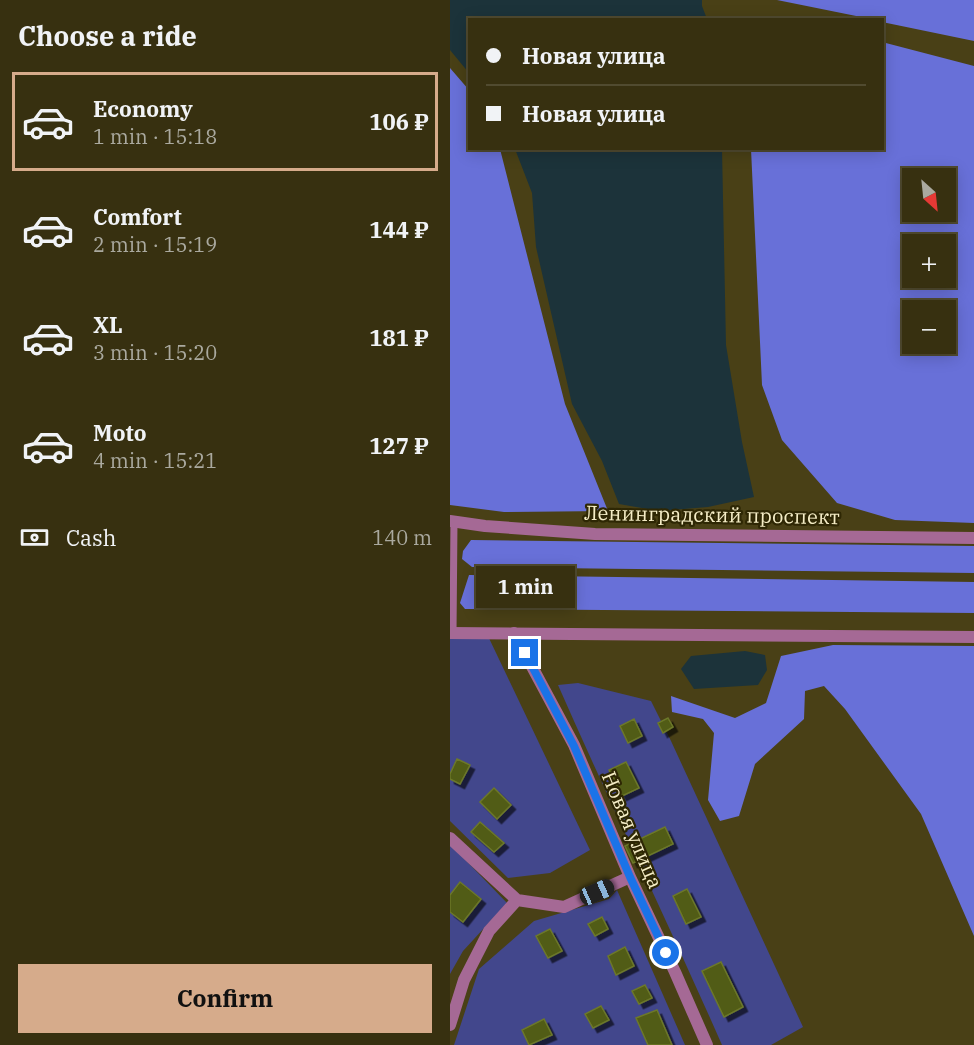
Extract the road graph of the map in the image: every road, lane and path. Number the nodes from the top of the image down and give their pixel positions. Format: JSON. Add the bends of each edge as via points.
{"nodes":[{"id":1,"x":452,"y":522,"type":"edge"},
{"id":2,"x":974,"y":538,"type":"edge"},
{"id":3,"x":451,"y":633,"type":"edge"},
{"id":4,"x":514,"y":633,"type":"junction"},
{"id":5,"x":974,"y":637,"type":"edge"},
{"id":6,"x":450,"y":838,"type":"edge"},
{"id":7,"x":630,"y":877,"type":"junction"},
{"id":8,"x":517,"y":900,"type":"junction"},
{"id":9,"x":450,"y":1025,"type":"edge"},
{"id":10,"x":707,"y":1045,"type":"edge"}],
"edges":[{"from":1,"to":2,"type":"street","name":"Ленинградский проспект","via":[[595,534]]},
{"from":1,"to":3,"type":"lane"},
{"from":3,"to":4,"type":"street"},
{"from":4,"to":5,"type":"street"},
{"from":4,"to":7,"type":"street","name":"Новая улица","via":[[574,746]]},
{"from":6,"to":8,"type":"street"},
{"from":7,"to":8,"type":"street","via":[[564,907]]},
{"from":7,"to":10,"type":"street","name":"Новая улица"},
{"from":8,"to":9,"type":"street","via":[[489,932],[464,980]]}]}
